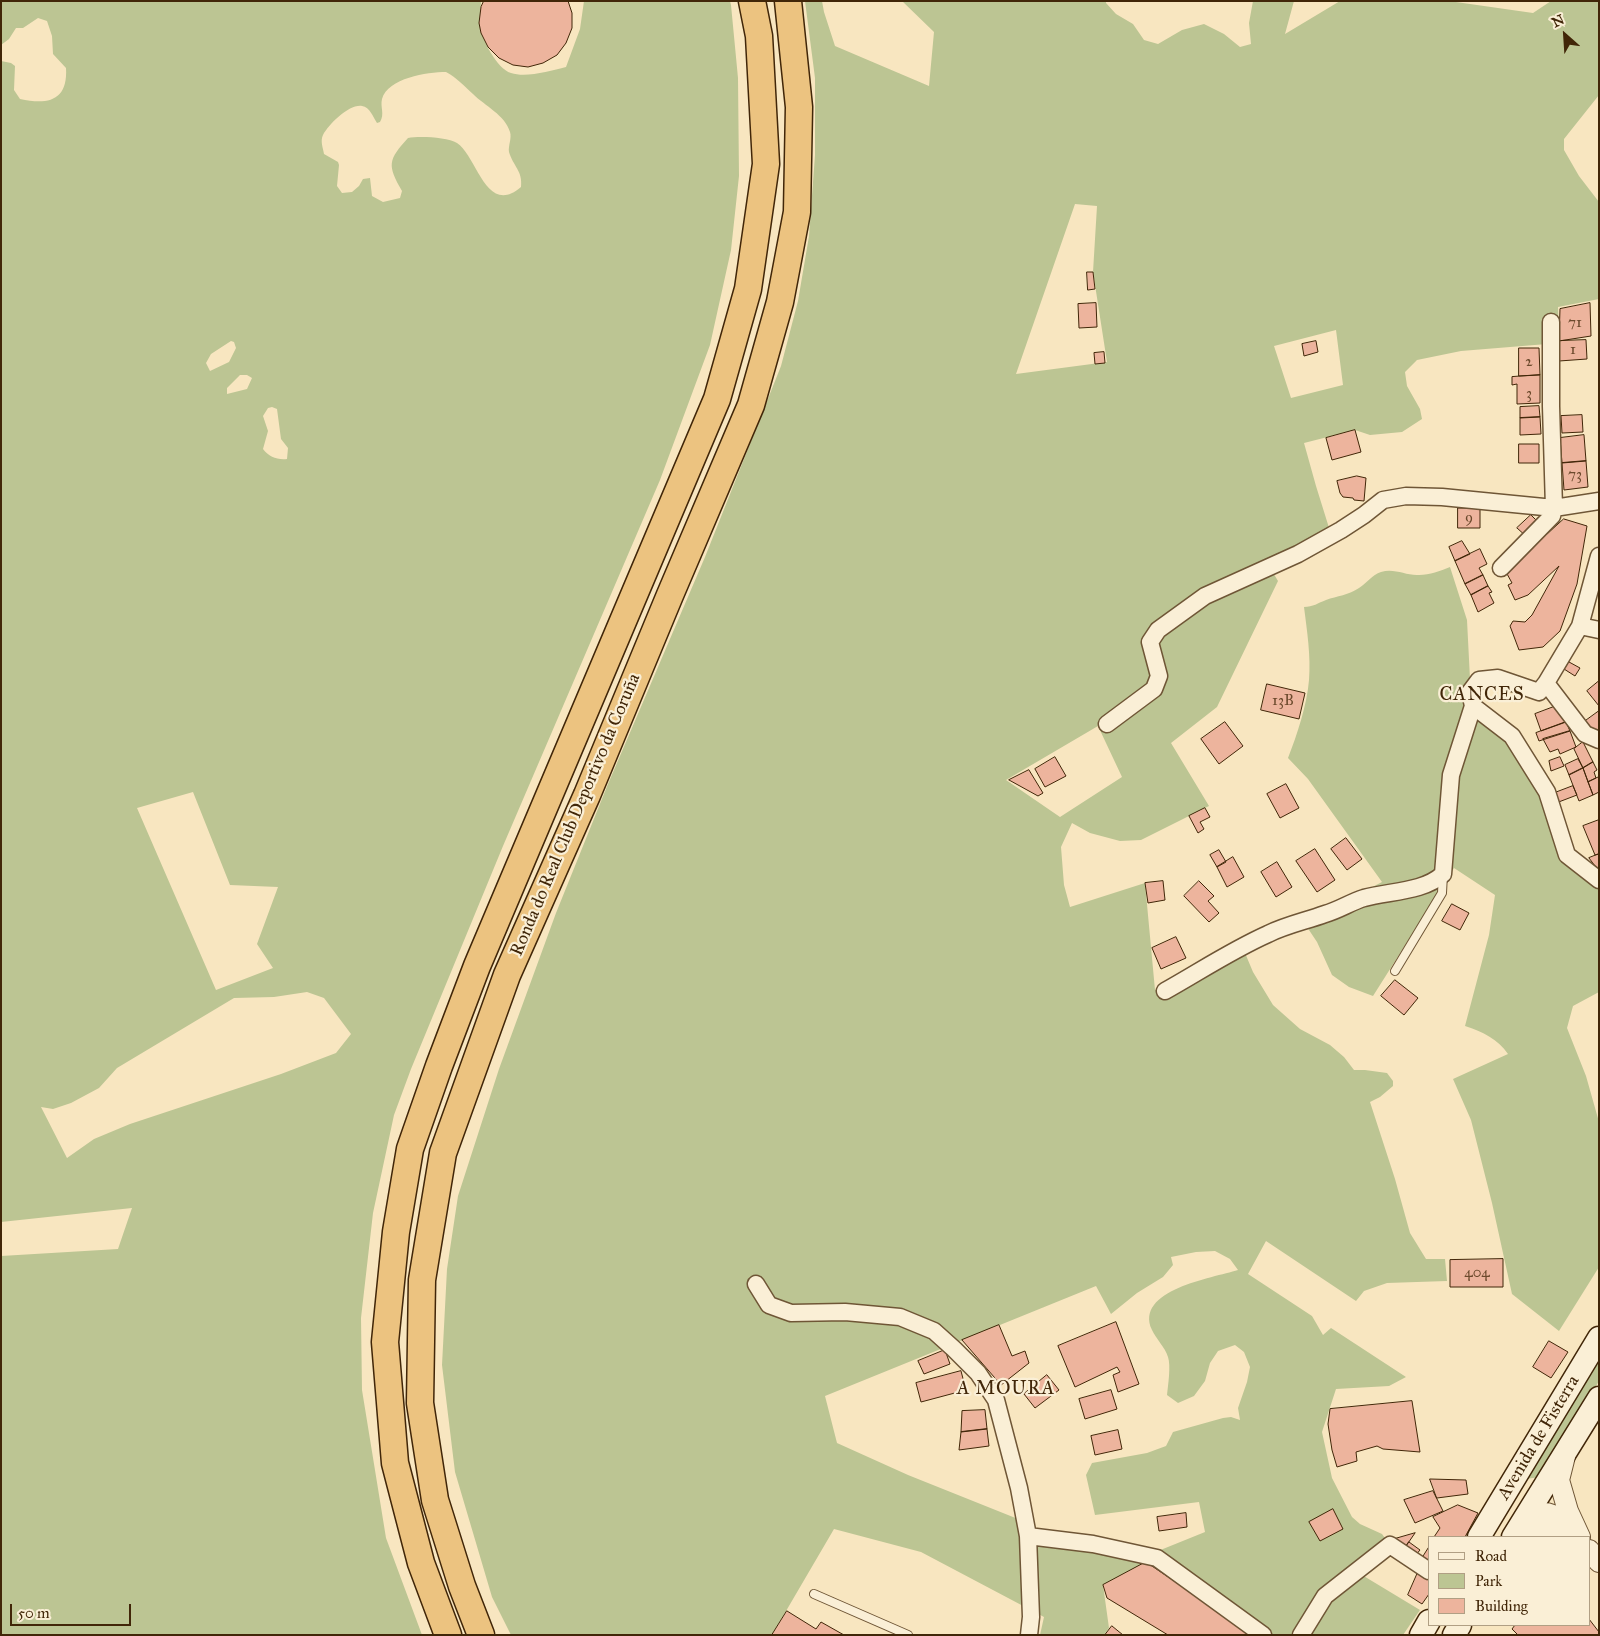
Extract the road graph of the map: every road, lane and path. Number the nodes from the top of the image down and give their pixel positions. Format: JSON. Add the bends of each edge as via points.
{"nodes":[{"id":1,"x":752,"y":1,"type":"edge"},
{"id":2,"x":788,"y":1,"type":"edge"},
{"id":3,"x":1551,"y":322,"type":"dead end"},
{"id":4,"x":1599,"y":501,"type":"edge"},
{"id":5,"x":1554,"y":508,"type":"junction"},
{"id":6,"x":1599,"y":556,"type":"edge"},
{"id":7,"x":1501,"y":568,"type":"dead end"},
{"id":8,"x":1580,"y":626,"type":"junction"},
{"id":9,"x":1599,"y":630,"type":"edge"},
{"id":10,"x":1546,"y":683,"type":"junction"},
{"id":11,"x":1473,"y":706,"type":"junction"},
{"id":12,"x":1107,"y":724,"type":"dead end"},
{"id":13,"x":1599,"y":740,"type":"edge"},
{"id":14,"x":1443,"y":874,"type":"junction"},
{"id":15,"x":1599,"y":880,"type":"edge"},
{"id":16,"x":1395,"y":972,"type":"dead end"},
{"id":17,"x":1165,"y":991,"type":"dead end"},
{"id":18,"x":756,"y":1284,"type":"dead end"},
{"id":19,"x":1599,"y":1338,"type":"edge"},
{"id":20,"x":1599,"y":1398,"type":"edge"},
{"id":21,"x":1566,"y":1452,"type":"junction"},
{"id":22,"x":1526,"y":1516,"type":"junction"},
{"id":23,"x":1028,"y":1536,"type":"junction"},
{"id":24,"x":1480,"y":1536,"type":"edge"},
{"id":25,"x":1498,"y":1536,"type":"edge"},
{"id":26,"x":1514,"y":1536,"type":"edge"},
{"id":27,"x":1522,"y":1536,"type":"edge"},
{"id":28,"x":1567,"y":1536,"type":"edge"},
{"id":29,"x":1578,"y":1536,"type":"edge"},
{"id":30,"x":1579,"y":1536,"type":"edge"},
{"id":31,"x":1590,"y":1551,"type":"edge"},
{"id":32,"x":1599,"y":1562,"type":"edge"},
{"id":33,"x":1428,"y":1571,"type":"edge"},
{"id":34,"x":814,"y":1594,"type":"dead end"},
{"id":35,"x":1428,"y":1623,"type":"edge"},
{"id":36,"x":448,"y":1635,"type":"edge"},
{"id":37,"x":481,"y":1635,"type":"edge"},
{"id":38,"x":908,"y":1635,"type":"edge"},
{"id":39,"x":1028,"y":1635,"type":"edge"},
{"id":40,"x":1263,"y":1635,"type":"edge"},
{"id":41,"x":1301,"y":1635,"type":"edge"},
{"id":42,"x":1421,"y":1635,"type":"edge"}],
"edges":[{"from":1,"to":36,"type":"highway","name":"Ronda do Real Club Deportivo da Coruña","via":[[759,36],[766,164],[748,288],[717,399],[480,957],[410,1149],[396,1232],[386,1342],[395,1463],[421,1562]]},
{"from":2,"to":37,"type":"highway","name":"Ronda do Real Club Deportivo da Coruña","via":[[799,107],[797,212],[780,302],[751,404],[587,795],[507,975],[443,1153],[422,1280],[420,1403],[436,1500],[462,1586]]},
{"from":3,"to":5,"type":"street"},
{"from":4,"to":5,"type":"street"},
{"from":5,"to":7,"type":"street","via":[[1552,516]]},
{"from":5,"to":12,"type":"street","via":[[1442,497],[1406,496],[1383,500],[1364,516],[1298,554],[1205,596],[1158,630],[1150,642],[1159,676],[1154,689]]},
{"from":6,"to":8,"type":"street"},
{"from":8,"to":9,"type":"street"},
{"from":8,"to":10,"type":"street"},
{"from":10,"to":11,"type":"street","via":[[1539,692],[1498,678],[1479,680],[1470,692]]},
{"from":10,"to":13,"type":"street","via":[[1585,734]]},
{"from":11,"to":14,"type":"street","via":[[1451,775]]},
{"from":11,"to":15,"type":"street","via":[[1512,736],[1547,792],[1567,855]]},
{"from":14,"to":16,"type":"lane","via":[[1442,893]]},
{"from":14,"to":17,"type":"street","via":[[1423,886],[1363,898],[1325,915],[1269,933]]},
{"from":18,"to":23,"type":"street","via":[[769,1305],[791,1314],[846,1312],[900,1317],[934,1331],[954,1349],[978,1373],[996,1400]]},
{"from":19,"to":24,"type":"main road","name":"Avenida de Fisterra"},
{"from":20,"to":21,"type":"main road","name":"Avenida de Fisterra"},
{"from":21,"to":22,"type":"main road","name":"Avenida de Fisterra"},
{"from":21,"to":30,"type":"street","name":"Avenida de Fisterra","via":[[1560,1480]]},
{"from":22,"to":25,"type":"main road","via":[[1514,1521]]},
{"from":22,"to":26,"type":"main road","name":"Avenida de Fisterra"},
{"from":22,"to":29,"type":"street","name":"Avenida de Fisterra","via":[[1551,1513]]},
{"from":23,"to":39,"type":"street","via":[[1031,1617]]},
{"from":23,"to":40,"type":"street","via":[[1093,1544],[1157,1558]]},
{"from":27,"to":28,"type":"street","via":[[1543,1531]]},
{"from":31,"to":32,"type":"street"},
{"from":33,"to":41,"type":"street","via":[[1390,1544],[1326,1596]]},
{"from":34,"to":38,"type":"lane"},
{"from":35,"to":42,"type":"main road"}]}
